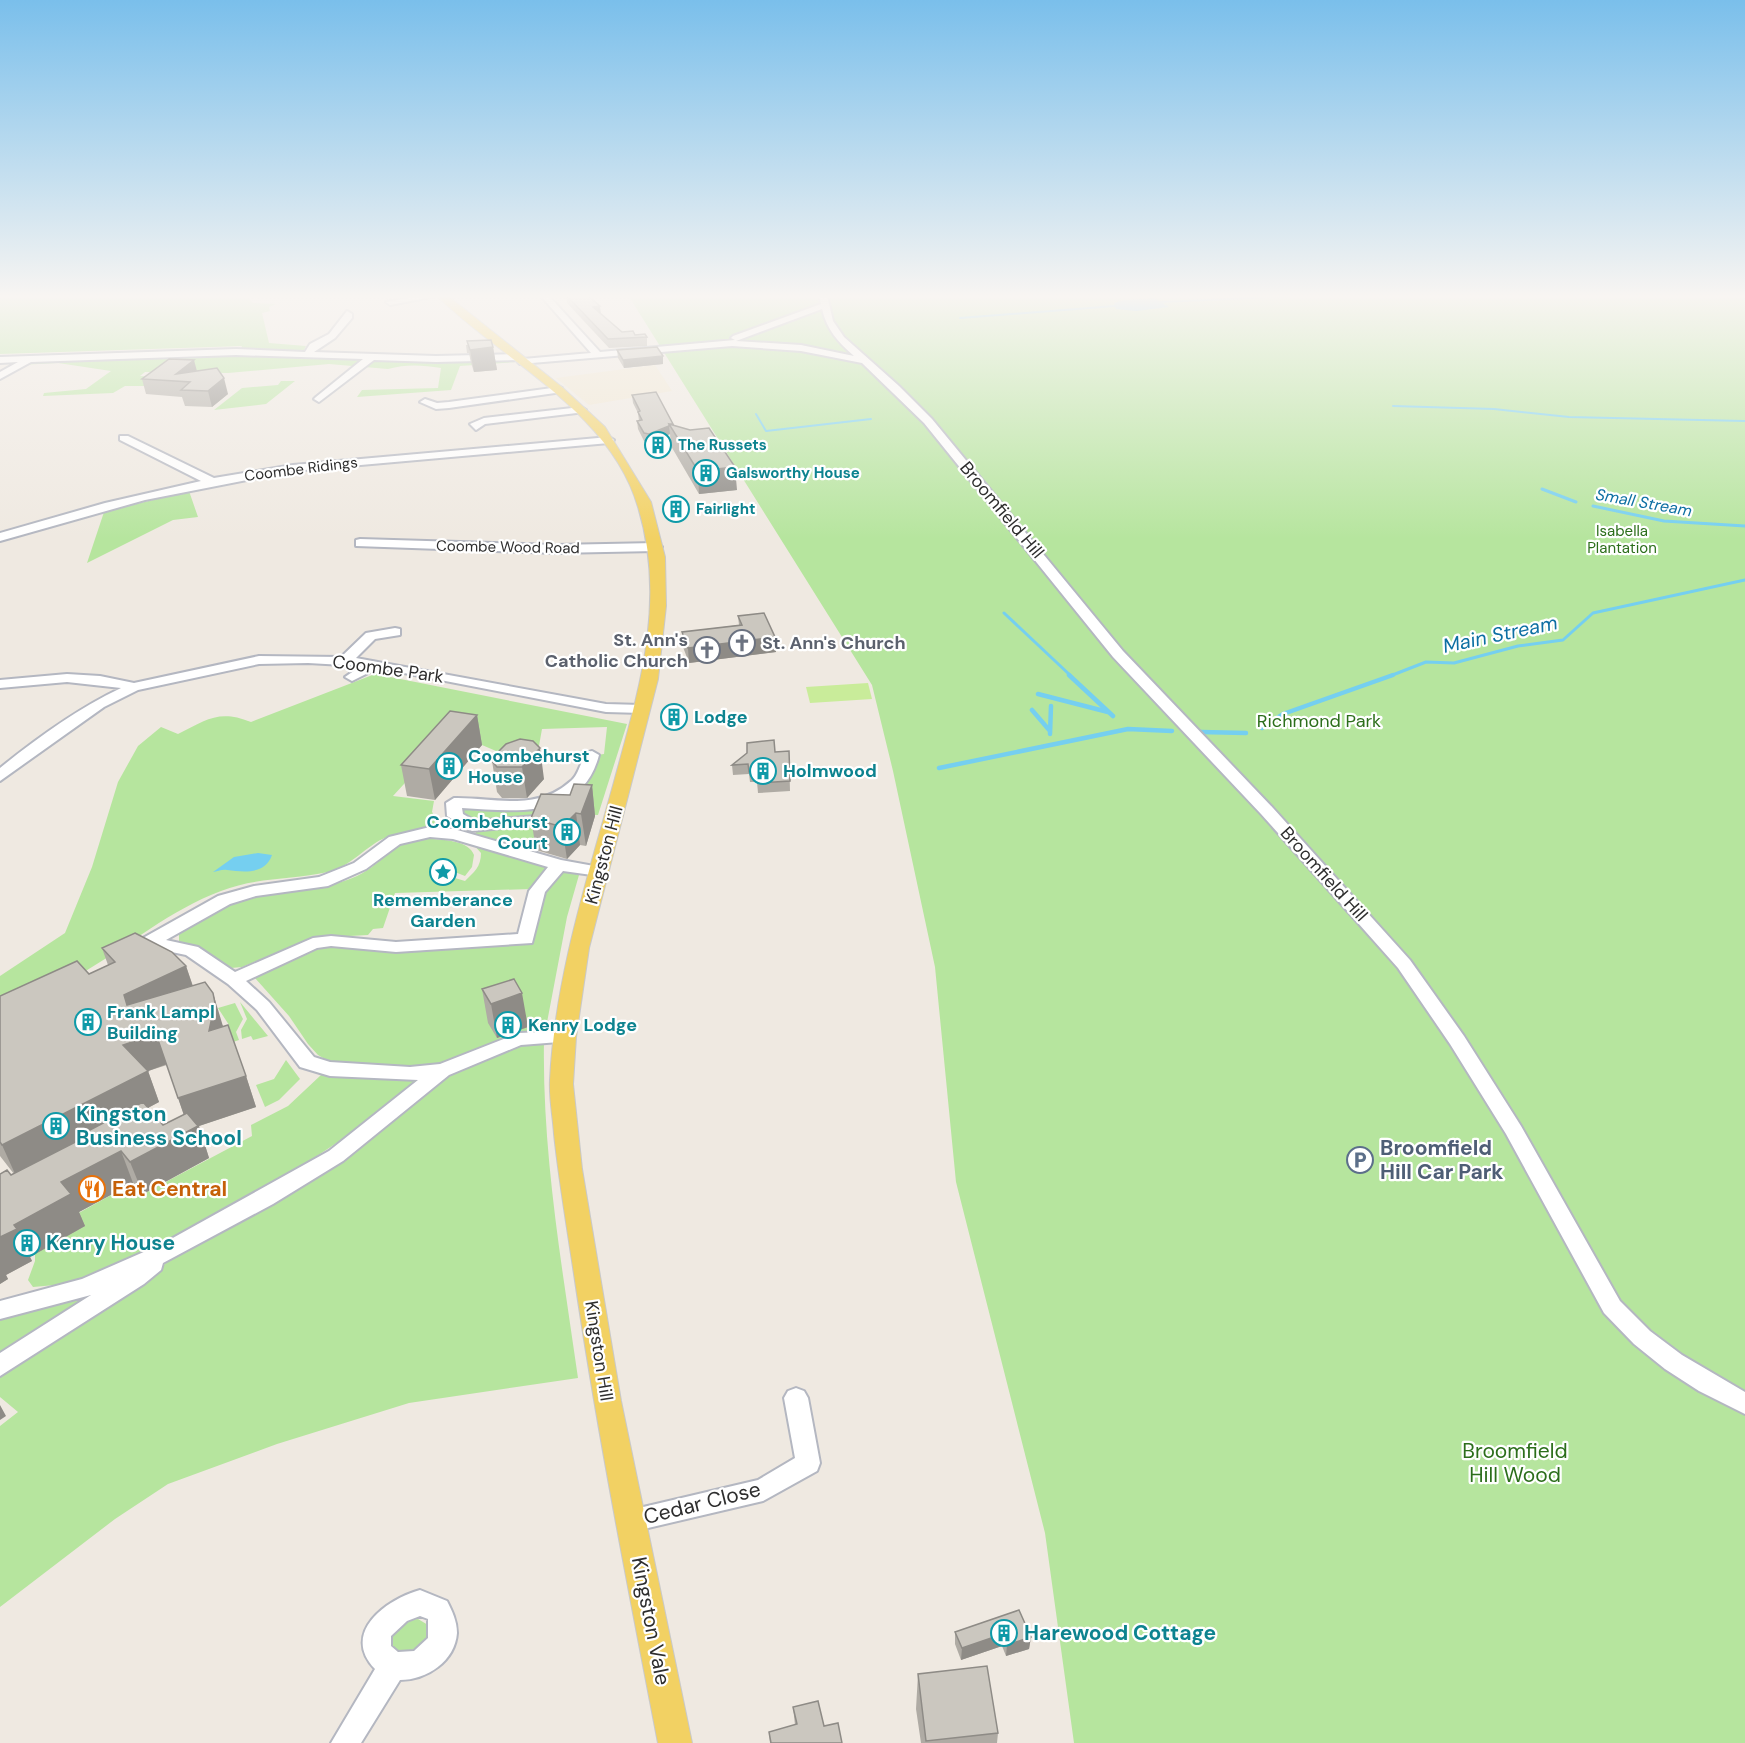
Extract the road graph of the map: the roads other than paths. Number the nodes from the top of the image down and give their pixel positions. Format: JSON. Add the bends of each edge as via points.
{"nodes":[{"id":1,"x":347,"y":376,"type":"edge"},
{"id":2,"x":541,"y":376,"type":"edge"},
{"id":3,"x":882,"y":376,"type":"edge"},
{"id":4,"x":558,"y":390,"type":"junction"},
{"id":5,"x":319,"y":399,"type":"dead end"},
{"id":6,"x":425,"y":402,"type":"dead end"},
{"id":7,"x":581,"y":410,"type":"junction"},
{"id":8,"x":476,"y":427,"type":"dead end"},
{"id":9,"x":124,"y":438,"type":"dead end"},
{"id":10,"x":609,"y":440,"type":"junction"},
{"id":11,"x":210,"y":481,"type":"junction"},
{"id":12,"x":0,"y":537,"type":"edge"},
{"id":13,"x":360,"y":543,"type":"dead end"},
{"id":14,"x":656,"y":548,"type":"junction"},
{"id":15,"x":395,"y":632,"type":"dead end"},
{"id":16,"x":345,"y":662,"type":"junction"},
{"id":17,"x":375,"y":664,"type":"junction"},
{"id":18,"x":352,"y":677,"type":"dead end"},
{"id":19,"x":0,"y":684,"type":"edge"},
{"id":20,"x":134,"y":687,"type":"junction"},
{"id":21,"x":642,"y":710,"type":"junction"},
{"id":22,"x":592,"y":755,"type":"dead end"},
{"id":23,"x":0,"y":776,"type":"edge"},
{"id":24,"x":548,"y":820,"type":"edge"},
{"id":25,"x":467,"y":831,"type":"junction"},
{"id":26,"x":559,"y":864,"type":"junction"},
{"id":27,"x":599,"y":871,"type":"junction"},
{"id":28,"x":149,"y":942,"type":"junction"},
{"id":29,"x":133,"y":952,"type":"edge"},
{"id":30,"x":234,"y":980,"type":"junction"},
{"id":31,"x":565,"y":1037,"type":"junction"},
{"id":32,"x":443,"y":1070,"type":"junction"},
{"id":33,"x":170,"y":1250,"type":"junction"},
{"id":34,"x":0,"y":1310,"type":"edge"},
{"id":35,"x":0,"y":1366,"type":"edge"},
{"id":36,"x":796,"y":1398,"type":"dead end"},
{"id":37,"x":1745,"y":1404,"type":"edge"},
{"id":38,"x":629,"y":1510,"type":"junction"},
{"id":39,"x":393,"y":1666,"type":"dead end"},
{"id":40,"x":345,"y":1743,"type":"edge"},
{"id":41,"x":675,"y":1743,"type":"edge"}],
"edges":[{"from":1,"to":5,"type":"street"},
{"from":2,"to":4,"type":"main road","name":"Kingston Hill"},
{"from":3,"to":37,"type":"street","name":"Broomfield Hill","via":[[928,422],[1118,654],[1267,811],[1404,964],[1514,1131],[1612,1307],[1671,1363]]},
{"from":4,"to":6,"type":"street","via":[[449,405]]},
{"from":4,"to":7,"type":"main road","name":"Kingston Hill"},
{"from":7,"to":8,"type":"street","via":[[484,421]]},
{"from":7,"to":10,"type":"main road","name":"Kingston Hill"},
{"from":9,"to":11,"type":"street"},
{"from":10,"to":11,"type":"street","name":"Coombe Ridings","via":[[293,468]]},
{"from":10,"to":14,"type":"main road","name":"Kingston Hill","via":[[644,502]]},
{"from":11,"to":12,"type":"street","name":"Coombe Ridings"},
{"from":13,"to":14,"type":"street","name":"Coombe Wood Road"},
{"from":14,"to":21,"type":"main road","name":"Kingston Hill","via":[[656,628]]},
{"from":15,"to":16,"type":"street","via":[[366,633]]},
{"from":16,"to":17,"type":"street","name":"Coombe Park"},
{"from":16,"to":20,"type":"street","name":"Coombe Park","via":[[258,660]]},
{"from":17,"to":18,"type":"street"},
{"from":17,"to":21,"type":"street","name":"Coombe Park","via":[[606,708]]},
{"from":19,"to":20,"type":"street","name":"Coombe Park","via":[[86,676]]},
{"from":20,"to":23,"type":"street","name":"Coombe Park","via":[[99,705]]},
{"from":21,"to":27,"type":"main road","name":"Kingston Hill"},
{"from":22,"to":25,"type":"street","via":[[584,779],[557,798],[497,808],[454,802],[455,816]]},
{"from":24,"to":25,"type":"street"},
{"from":25,"to":26,"type":"street"},
{"from":25,"to":28,"type":"street","via":[[430,832],[395,840],[346,874],[224,900]]},
{"from":26,"to":27,"type":"street"},
{"from":26,"to":30,"type":"street","via":[[537,891],[526,939],[396,947],[313,943]]},
{"from":27,"to":31,"type":"main road","name":"Kingston Hill","via":[[579,948]]},
{"from":28,"to":29,"type":"street"},
{"from":28,"to":30,"type":"street","via":[[192,951]]},
{"from":30,"to":32,"type":"street","via":[[263,1006],[307,1062],[330,1070],[410,1074]]},
{"from":31,"to":32,"type":"street","via":[[519,1039]]},
{"from":31,"to":38,"type":"main road","name":"Kingston Hill","via":[[561,1084],[570,1169],[607,1401]]},
{"from":32,"to":33,"type":"street","via":[[336,1156]]},
{"from":33,"to":34,"type":"street","via":[[87,1287]]},
{"from":33,"to":35,"type":"street","via":[[136,1278]]},
{"from":36,"to":38,"type":"street","name":"Cedar Close","via":[[808,1463],[763,1490]]},
{"from":38,"to":41,"type":"main road","name":"Kingston Vale"},
{"from":39,"to":40,"type":"street"}]}
